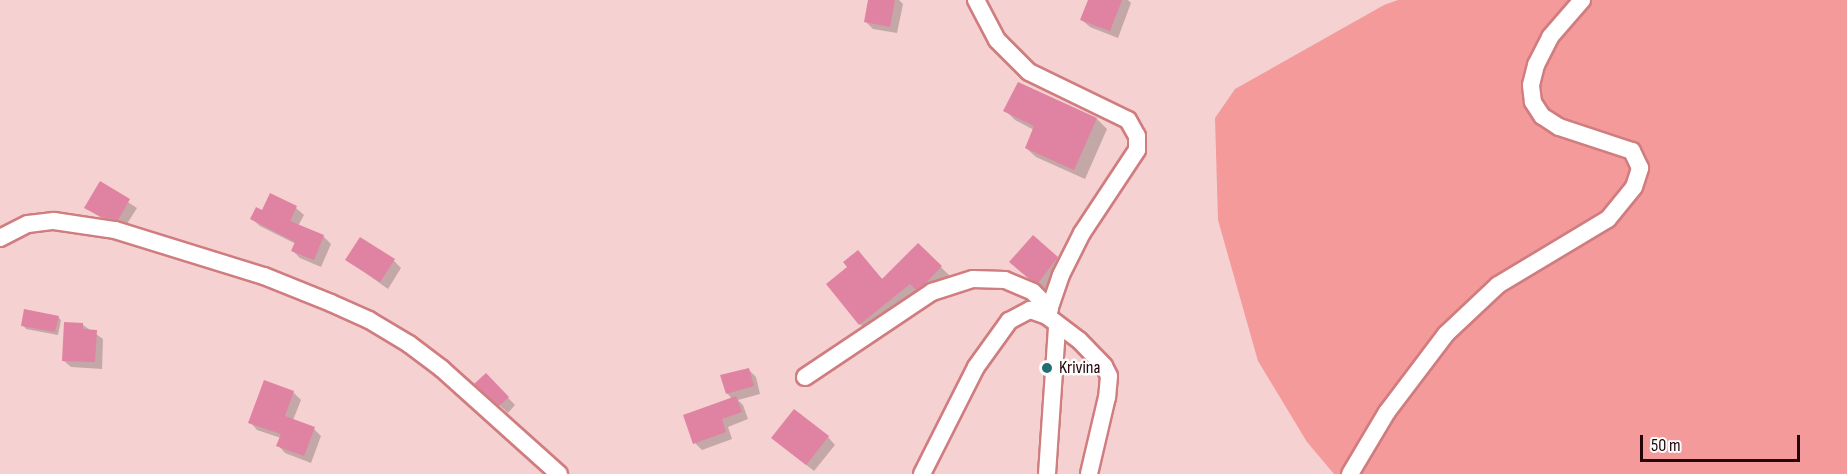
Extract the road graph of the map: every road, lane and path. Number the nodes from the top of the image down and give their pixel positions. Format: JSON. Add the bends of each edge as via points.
{"nodes":[{"id":1,"x":976,"y":0,"type":"edge"},
{"id":2,"x":1582,"y":0,"type":"edge"},
{"id":3,"x":0,"y":238,"type":"edge"},
{"id":4,"x":1051,"y":317,"type":"junction"},
{"id":5,"x":805,"y":377,"type":"dead end"},
{"id":6,"x":559,"y":474,"type":"edge"},
{"id":7,"x":922,"y":474,"type":"edge"},
{"id":8,"x":1047,"y":474,"type":"edge"},
{"id":9,"x":1089,"y":474,"type":"edge"},
{"id":10,"x":1350,"y":474,"type":"edge"}],
"edges":[{"from":1,"to":4,"type":"street","via":[[997,40],[1029,72],[1128,120],[1137,136],[1137,150],[1082,234],[1061,275]]},
{"from":2,"to":10,"type":"street","via":[[1550,37],[1536,65],[1531,85],[1533,102],[1542,116],[1559,127],[1632,151],[1640,168],[1634,187],[1608,219],[1498,285],[1446,334],[1387,412]]},
{"from":3,"to":6,"type":"street","via":[[28,224],[54,221],[115,230],[264,276],[331,303],[409,344]]},
{"from":4,"to":5,"type":"street","via":[[1033,292],[1005,280],[973,279],[932,292]]},
{"from":4,"to":7,"type":"street","via":[[1030,310],[1009,321],[976,367]]},
{"from":4,"to":8,"type":"street"},
{"from":4,"to":9,"type":"street","via":[[1079,340],[1109,376]]}]}
